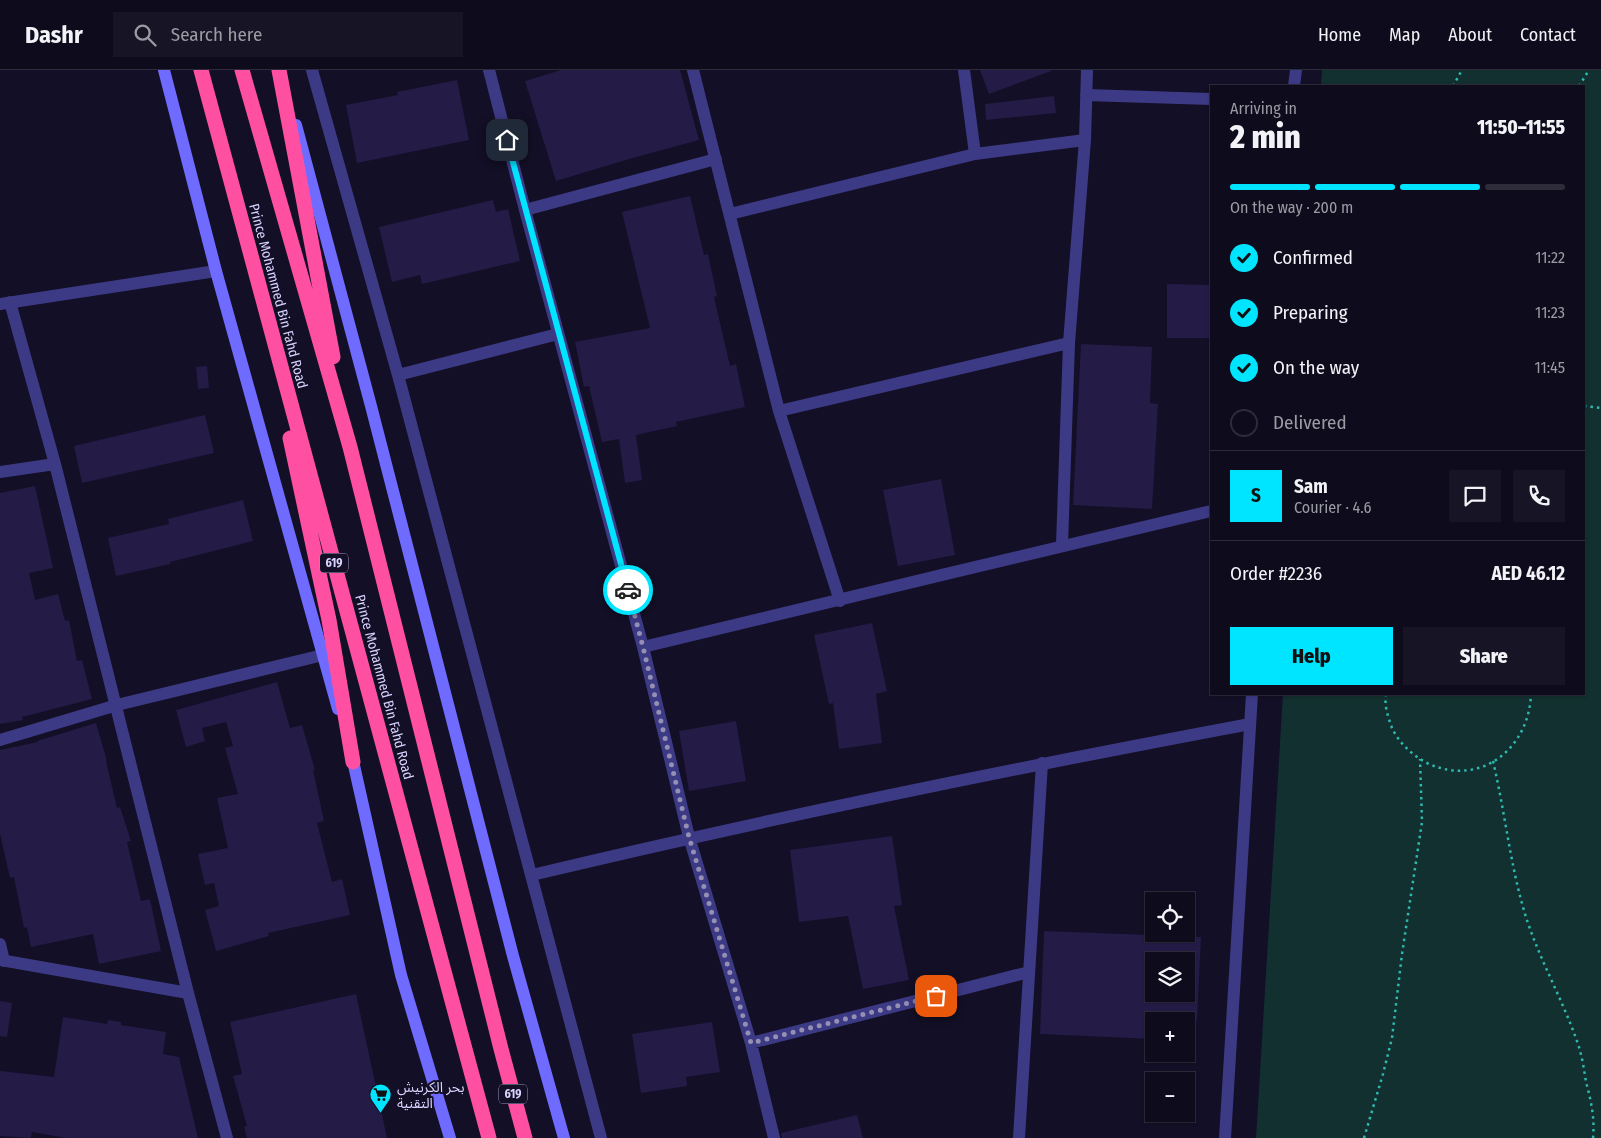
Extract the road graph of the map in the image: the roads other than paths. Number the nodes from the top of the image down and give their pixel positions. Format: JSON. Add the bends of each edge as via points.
{"nodes":[{"id":1,"x":164,"y":70,"type":"edge"},
{"id":2,"x":200,"y":70,"type":"edge"},
{"id":3,"x":242,"y":70,"type":"edge"},
{"id":4,"x":280,"y":70,"type":"edge"},
{"id":5,"x":312,"y":70,"type":"edge"},
{"id":6,"x":489,"y":70,"type":"edge"},
{"id":7,"x":694,"y":70,"type":"edge"},
{"id":8,"x":964,"y":70,"type":"edge"},
{"id":9,"x":1087,"y":70,"type":"edge"},
{"id":10,"x":1296,"y":70,"type":"edge"},
{"id":11,"x":1294,"y":85,"type":"edge"},
{"id":12,"x":1086,"y":96,"type":"junction"},
{"id":13,"x":1210,"y":99,"type":"edge"},
{"id":14,"x":1085,"y":140,"type":"junction"},
{"id":15,"x":975,"y":154,"type":"junction"},
{"id":16,"x":716,"y":158,"type":"junction"},
{"id":17,"x":525,"y":210,"type":"junction"},
{"id":18,"x":730,"y":214,"type":"junction"},
{"id":19,"x":216,"y":271,"type":"junction"},
{"id":20,"x":259,"y":284,"type":"junction"},
{"id":21,"x":5,"y":303,"type":"edge"},
{"id":22,"x":558,"y":334,"type":"junction"},
{"id":23,"x":1069,"y":344,"type":"junction"},
{"id":24,"x":398,"y":375,"type":"junction"},
{"id":25,"x":779,"y":411,"type":"junction"},
{"id":26,"x":350,"y":448,"type":"junction"},
{"id":27,"x":55,"y":464,"type":"junction"},
{"id":28,"x":0,"y":472,"type":"edge"},
{"id":29,"x":1210,"y":511,"type":"edge"},
{"id":30,"x":1062,"y":545,"type":"junction"},
{"id":31,"x":840,"y":601,"type":"junction"},
{"id":32,"x":643,"y":647,"type":"junction"},
{"id":33,"x":323,"y":655,"type":"junction"},
{"id":34,"x":1252,"y":695,"type":"edge"},
{"id":35,"x":117,"y":705,"type":"junction"},
{"id":36,"x":1250,"y":724,"type":"junction"},
{"id":37,"x":0,"y":740,"type":"edge"},
{"id":38,"x":353,"y":762,"type":"junction"},
{"id":39,"x":1042,"y":763,"type":"junction"},
{"id":40,"x":689,"y":837,"type":"junction"},
{"id":41,"x":532,"y":875,"type":"junction"},
{"id":42,"x":0,"y":944,"type":"edge"},
{"id":43,"x":2,"y":961,"type":"edge"},
{"id":44,"x":1029,"y":972,"type":"junction"},
{"id":45,"x":188,"y":993,"type":"junction"},
{"id":46,"x":751,"y":1043,"type":"junction"},
{"id":47,"x":228,"y":1138,"type":"edge"},
{"id":48,"x":450,"y":1138,"type":"edge"},
{"id":49,"x":489,"y":1138,"type":"edge"},
{"id":50,"x":525,"y":1138,"type":"edge"},
{"id":51,"x":564,"y":1138,"type":"edge"},
{"id":52,"x":601,"y":1138,"type":"edge"},
{"id":53,"x":774,"y":1138,"type":"edge"},
{"id":54,"x":1019,"y":1138,"type":"edge"},
{"id":55,"x":1225,"y":1138,"type":"edge"}],
"edges":[{"from":1,"to":19,"type":"main road"},
{"from":2,"to":20,"type":"highway","name":"Prince Mohammed Bin Fahd Road","number":"619"},
{"from":3,"to":26,"type":"highway","name":"Prince Mohammed Bin Fahd Road","number":"619"},
{"from":4,"to":26,"type":"highway"},
{"from":4,"to":51,"type":"main road","via":[[371,406],[513,956]]},
{"from":5,"to":24,"type":"street"},
{"from":6,"to":17,"type":"street"},
{"from":7,"to":16,"type":"street"},
{"from":8,"to":15,"type":"street"},
{"from":9,"to":12,"type":"street"},
{"from":10,"to":11,"type":"street"},
{"from":12,"to":13,"type":"street"},
{"from":12,"to":14,"type":"street"},
{"from":14,"to":15,"type":"street"},
{"from":14,"to":23,"type":"street"},
{"from":15,"to":18,"type":"street"},
{"from":16,"to":17,"type":"street"},
{"from":16,"to":18,"type":"street"},
{"from":17,"to":22,"type":"street"},
{"from":18,"to":25,"type":"street"},
{"from":19,"to":21,"type":"street"},
{"from":19,"to":33,"type":"main road"},
{"from":20,"to":38,"type":"highway","via":[[329,620]]},
{"from":20,"to":49,"type":"highway","name":"Prince Mohammed Bin Fahd Road","number":"619"},
{"from":21,"to":27,"type":"street"},
{"from":22,"to":24,"type":"street"},
{"from":22,"to":32,"type":"street"},
{"from":23,"to":25,"type":"street"},
{"from":23,"to":30,"type":"street"},
{"from":24,"to":41,"type":"street"},
{"from":25,"to":31,"type":"street"},
{"from":26,"to":50,"type":"highway","name":"Prince Mohammed Bin Fahd Road","number":"619"},
{"from":27,"to":28,"type":"street"},
{"from":27,"to":35,"type":"street"},
{"from":29,"to":30,"type":"street"},
{"from":30,"to":31,"type":"street"},
{"from":31,"to":32,"type":"street"},
{"from":32,"to":40,"type":"street"},
{"from":33,"to":35,"type":"street"},
{"from":33,"to":38,"type":"main road"},
{"from":34,"to":36,"type":"street"},
{"from":35,"to":37,"type":"street"},
{"from":35,"to":45,"type":"street"},
{"from":36,"to":39,"type":"street"},
{"from":36,"to":55,"type":"street"},
{"from":38,"to":48,"type":"main road","via":[[401,975]]},
{"from":39,"to":40,"type":"street"},
{"from":39,"to":44,"type":"street"},
{"from":40,"to":41,"type":"street"},
{"from":40,"to":46,"type":"street"},
{"from":41,"to":52,"type":"street"},
{"from":42,"to":43,"type":"street"},
{"from":43,"to":45,"type":"street"},
{"from":44,"to":46,"type":"street"},
{"from":44,"to":54,"type":"street"},
{"from":45,"to":47,"type":"street"},
{"from":46,"to":53,"type":"street"}]}
